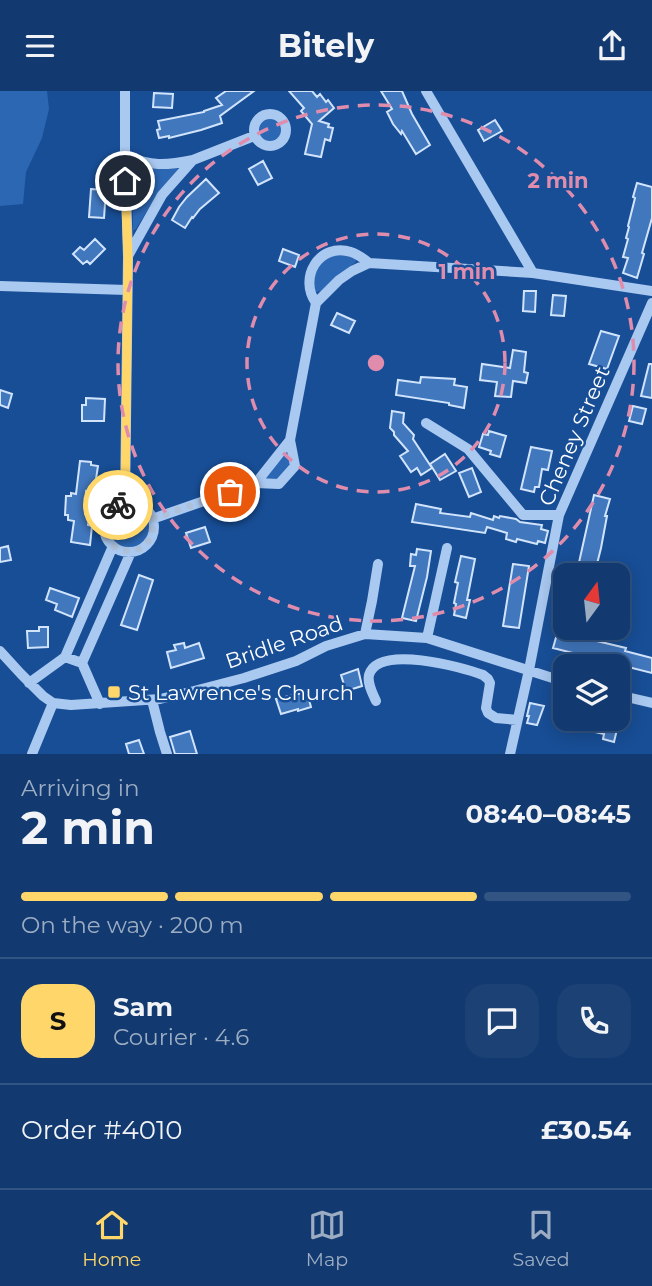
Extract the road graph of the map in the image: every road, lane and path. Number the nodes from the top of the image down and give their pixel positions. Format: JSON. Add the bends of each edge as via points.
{"nodes":[{"id":1,"x":125,"y":91,"type":"edge"},
{"id":2,"x":426,"y":91,"type":"edge"},
{"id":3,"x":254,"y":136,"type":"dead end"},
{"id":4,"x":125,"y":156,"type":"junction"},
{"id":5,"x":192,"y":160,"type":"junction"},
{"id":6,"x":128,"y":257,"type":"junction"},
{"id":7,"x":369,"y":263,"type":"junction"},
{"id":8,"x":533,"y":273,"type":"junction"},
{"id":9,"x":0,"y":286,"type":"edge"},
{"id":10,"x":127,"y":290,"type":"junction"},
{"id":11,"x":652,"y":291,"type":"edge"},
{"id":12,"x":316,"y":303,"type":"junction"},
{"id":13,"x":652,"y":303,"type":"edge"},
{"id":14,"x":426,"y":423,"type":"dead end"},
{"id":15,"x":290,"y":440,"type":"junction"},
{"id":16,"x":256,"y":483,"type":"junction"},
{"id":17,"x":125,"y":503,"type":"junction"},
{"id":18,"x":559,"y":515,"type":"junction"},
{"id":19,"x":152,"y":519,"type":"junction"},
{"id":20,"x":113,"y":546,"type":"junction"},
{"id":21,"x":447,"y":548,"type":"dead end"},
{"id":22,"x":131,"y":552,"type":"junction"},
{"id":23,"x":378,"y":564,"type":"dead end"},
{"id":24,"x":365,"y":634,"type":"junction"},
{"id":25,"x":427,"y":638,"type":"junction"},
{"id":26,"x":0,"y":651,"type":"edge"},
{"id":27,"x":65,"y":657,"type":"junction"},
{"id":28,"x":82,"y":663,"type":"junction"},
{"id":29,"x":528,"y":670,"type":"junction"},
{"id":30,"x":553,"y":678,"type":"edge"},
{"id":31,"x":29,"y":683,"type":"junction"},
{"id":32,"x":630,"y":698,"type":"edge"},
{"id":33,"x":152,"y":700,"type":"junction"},
{"id":34,"x":376,"y":701,"type":"dead end"},
{"id":35,"x":53,"y":703,"type":"junction"},
{"id":36,"x":652,"y":703,"type":"edge"},
{"id":37,"x":100,"y":704,"type":"junction"},
{"id":38,"x":517,"y":720,"type":"junction"},
{"id":39,"x":32,"y":754,"type":"edge"},
{"id":40,"x":167,"y":754,"type":"edge"},
{"id":41,"x":510,"y":754,"type":"edge"}],
"edges":[{"from":1,"to":4,"type":"street"},
{"from":2,"to":8,"type":"street"},
{"from":3,"to":5,"type":"street"},
{"from":4,"to":5,"type":"street","via":[[167,166]]},
{"from":4,"to":6,"type":"street"},
{"from":5,"to":6,"type":"street","via":[[162,195]]},
{"from":6,"to":10,"type":"street"},
{"from":7,"to":8,"type":"street"},
{"from":7,"to":12,"type":"street","via":[[339,280]]},
{"from":7,"to":12,"type":"street","via":[[352,252],[324,254],[311,268],[309,278]]},
{"from":8,"to":11,"type":"street"},
{"from":9,"to":10,"type":"street"},
{"from":10,"to":17,"type":"street"},
{"from":12,"to":15,"type":"street"},
{"from":13,"to":18,"type":"street","name":"Cheney Street"},
{"from":14,"to":18,"type":"street","via":[[468,449],[523,515]]},
{"from":15,"to":16,"type":"street"},
{"from":15,"to":16,"type":"street","via":[[295,466],[279,484]]},
{"from":16,"to":19,"type":"street"},
{"from":17,"to":19,"type":"street","via":[[142,506]]},
{"from":17,"to":20,"type":"street","via":[[106,518],[104,531]]},
{"from":18,"to":29,"type":"street","name":"Cheney Street"},
{"from":19,"to":22,"type":"street","via":[[153,535],[148,543]]},
{"from":20,"to":22,"type":"street"},
{"from":20,"to":27,"type":"street"},
{"from":21,"to":25,"type":"street"},
{"from":22,"to":28,"type":"street"},
{"from":23,"to":24,"type":"street"},
{"from":24,"to":25,"type":"street","name":"Bridle Road"},
{"from":24,"to":33,"type":"street","name":"Bridle Road","via":[[243,678]]},
{"from":25,"to":29,"type":"street","name":"Bridle Road"},
{"from":26,"to":31,"type":"street"},
{"from":27,"to":28,"type":"street"},
{"from":27,"to":31,"type":"street"},
{"from":28,"to":37,"type":"street"},
{"from":29,"to":30,"type":"street","name":"Bridle Road"},
{"from":29,"to":38,"type":"street","name":"Cheney Street"},
{"from":31,"to":35,"type":"street"},
{"from":32,"to":36,"type":"street"},
{"from":33,"to":37,"type":"street","name":"Bridle Road"},
{"from":33,"to":40,"type":"street"},
{"from":34,"to":38,"type":"street","via":[[369,681],[374,667],[412,659],[483,675],[490,683],[488,713]]},
{"from":35,"to":37,"type":"street","name":"Bridle Road"},
{"from":35,"to":39,"type":"street"},
{"from":38,"to":41,"type":"street","name":"Cheney Street"}]}
